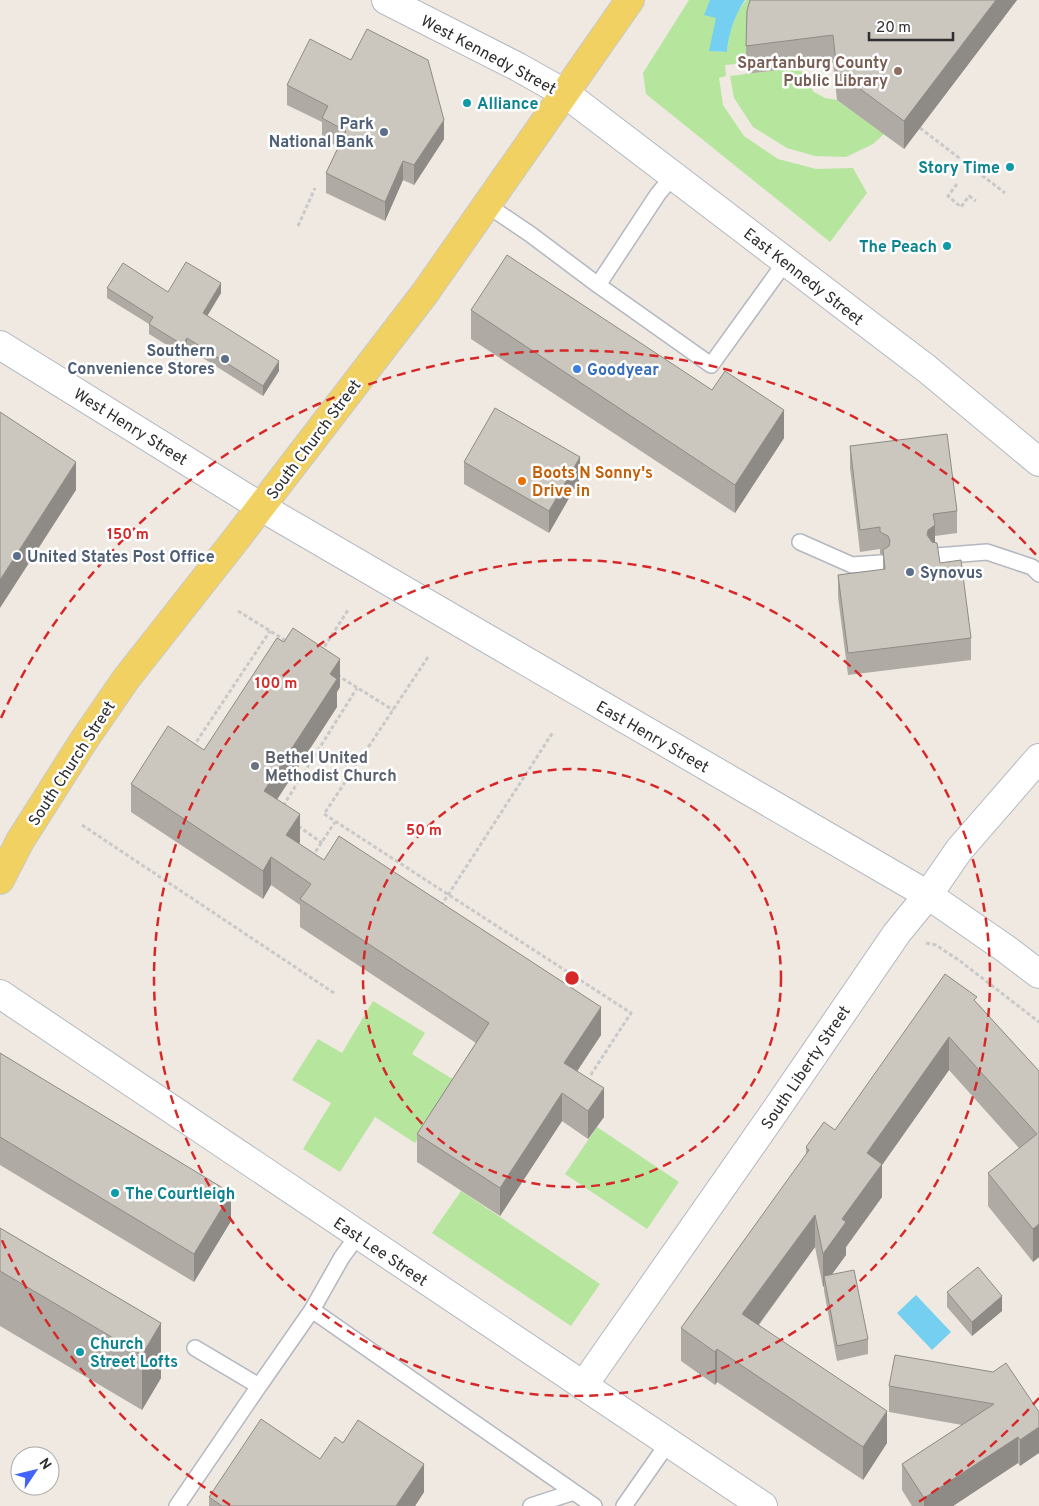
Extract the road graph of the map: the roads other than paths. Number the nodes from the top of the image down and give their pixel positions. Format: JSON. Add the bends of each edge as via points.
{"nodes":[{"id":1,"x":386,"y":0,"type":"edge"},
{"id":2,"x":630,"y":0,"type":"edge"},
{"id":3,"x":566,"y":94,"type":"junction"},
{"id":4,"x":674,"y":176,"type":"junction"},
{"id":5,"x":487,"y":205,"type":"junction"},
{"id":6,"x":786,"y":261,"type":"junction"},
{"id":7,"x":598,"y":284,"type":"junction"},
{"id":8,"x":0,"y":345,"type":"edge"},
{"id":9,"x":1039,"y":462,"type":"edge"},
{"id":10,"x":261,"y":507,"type":"junction"},
{"id":11,"x":800,"y":542,"type":"dead end"},
{"id":12,"x":936,"y":556,"type":"edge"},
{"id":13,"x":881,"y":563,"type":"edge"},
{"id":14,"x":1039,"y":574,"type":"edge"},
{"id":15,"x":1039,"y":758,"type":"edge"},
{"id":16,"x":0,"y":880,"type":"edge"},
{"id":17,"x":928,"y":895,"type":"junction"},
{"id":18,"x":1039,"y":974,"type":"edge"},
{"id":19,"x":0,"y":994,"type":"edge"},
{"id":20,"x":358,"y":1235,"type":"junction"},
{"id":21,"x":312,"y":1310,"type":"junction"},
{"id":22,"x":195,"y":1348,"type":"dead end"},
{"id":23,"x":259,"y":1386,"type":"junction"},
{"id":24,"x":583,"y":1386,"type":"junction"},
{"id":25,"x":668,"y":1443,"type":"junction"},
{"id":26,"x":574,"y":1492,"type":"junction"},
{"id":27,"x":177,"y":1506,"type":"edge"},
{"id":28,"x":531,"y":1506,"type":"edge"},
{"id":29,"x":594,"y":1506,"type":"edge"},
{"id":30,"x":624,"y":1506,"type":"edge"},
{"id":31,"x":764,"y":1506,"type":"edge"}],
"edges":[{"from":1,"to":3,"type":"street","name":"West Kennedy Street"},
{"from":2,"to":3,"type":"main road","name":"South Church Street"},
{"from":3,"to":4,"type":"street","name":"East Kennedy Street"},
{"from":3,"to":5,"type":"main road","name":"South Church Street"},
{"from":4,"to":6,"type":"street","name":"East Kennedy Street"},
{"from":4,"to":7,"type":"lane","via":[[658,194]]},
{"from":5,"to":7,"type":"lane"},
{"from":5,"to":10,"type":"main road","name":"South Church Street","via":[[424,294]]},
{"from":6,"to":7,"type":"lane","via":[[712,365]]},
{"from":6,"to":9,"type":"street","name":"East Kennedy Street"},
{"from":8,"to":10,"type":"street","name":"West Henry Street"},
{"from":10,"to":16,"type":"main road","name":"South Church Street","via":[[126,679],[25,833]]},
{"from":10,"to":17,"type":"street","name":"East Henry Street"},
{"from":11,"to":13,"type":"lane","via":[[852,564]]},
{"from":12,"to":14,"type":"lane","via":[[987,552],[1032,567]]},
{"from":15,"to":17,"type":"street","name":"South Liberty Street","via":[[959,850]]},
{"from":17,"to":18,"type":"street","name":"East Henry Street"},
{"from":17,"to":24,"type":"street","name":"South Liberty Street","via":[[897,933]]},
{"from":19,"to":20,"type":"street","name":"East Lee Street"},
{"from":20,"to":21,"type":"lane"},
{"from":20,"to":24,"type":"street","name":"East Lee Street"},
{"from":21,"to":23,"type":"lane"},
{"from":21,"to":26,"type":"lane"},
{"from":22,"to":23,"type":"lane"},
{"from":23,"to":27,"type":"lane"},
{"from":24,"to":25,"type":"street","name":"East Lee Street"},
{"from":25,"to":30,"type":"lane"},
{"from":25,"to":31,"type":"street","name":"East Lee Street"},
{"from":26,"to":28,"type":"lane"},
{"from":26,"to":29,"type":"lane"}]}
